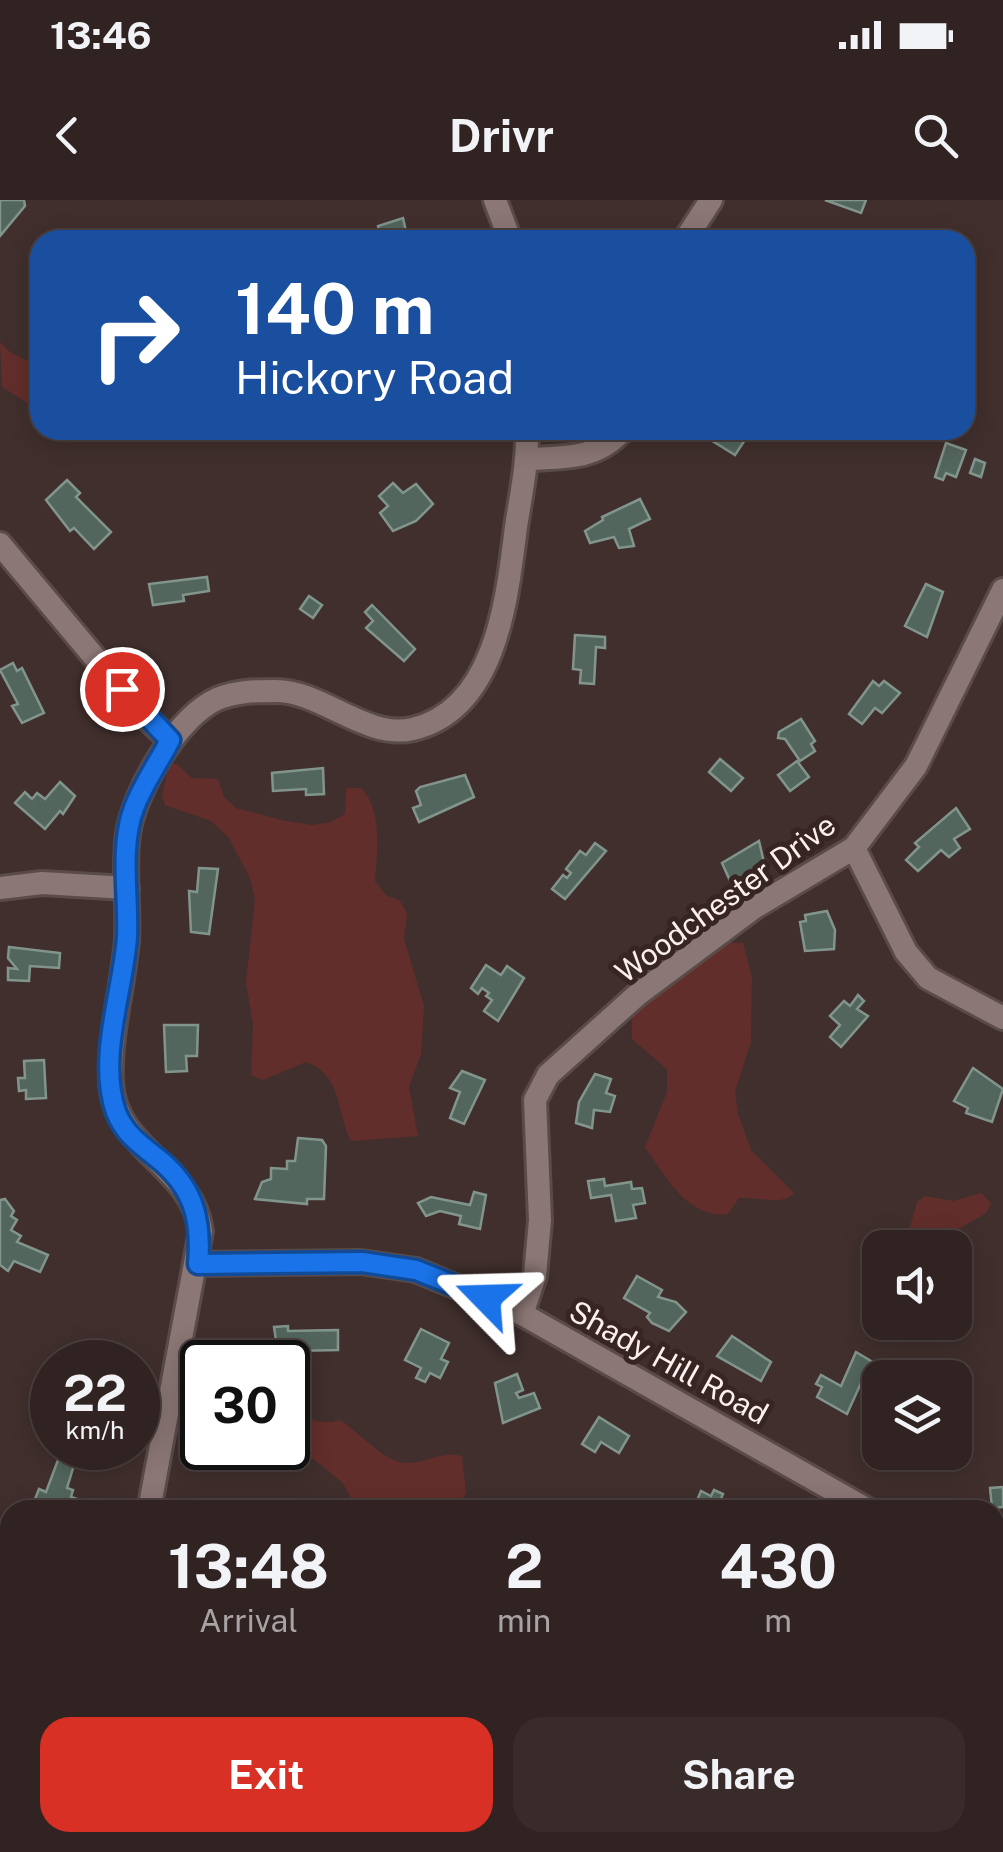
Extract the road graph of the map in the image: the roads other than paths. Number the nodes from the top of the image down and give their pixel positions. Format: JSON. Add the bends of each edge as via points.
{"nodes":[{"id":1,"x":496,"y":200,"type":"edge"},
{"id":2,"x":711,"y":200,"type":"edge"},
{"id":3,"x":506,"y":230,"type":"edge"},
{"id":4,"x":692,"y":230,"type":"edge"},
{"id":5,"x":527,"y":440,"type":"edge"},
{"id":6,"x":612,"y":440,"type":"edge"},
{"id":7,"x":528,"y":459,"type":"junction"},
{"id":8,"x":0,"y":544,"type":"edge"},
{"id":9,"x":1003,"y":590,"type":"edge"},
{"id":10,"x":170,"y":740,"type":"junction"},
{"id":11,"x":854,"y":848,"type":"junction"},
{"id":12,"x":0,"y":888,"type":"edge"},
{"id":13,"x":128,"y":888,"type":"junction"},
{"id":14,"x":1003,"y":1018,"type":"edge"},
{"id":15,"x":198,"y":1264,"type":"junction"},
{"id":16,"x":522,"y":1314,"type":"junction"},
{"id":17,"x":151,"y":1500,"type":"edge"},
{"id":18,"x":850,"y":1500,"type":"edge"}],
"edges":[{"from":1,"to":3,"type":"street"},
{"from":2,"to":4,"type":"street"},
{"from":5,"to":7,"type":"street"},
{"from":6,"to":7,"type":"street","via":[[581,457]]},
{"from":7,"to":10,"type":"street","via":[[493,645],[470,691],[442,718],[409,730],[374,725],[284,691],[240,691],[213,701]]},
{"from":8,"to":10,"type":"street"},
{"from":9,"to":11,"type":"street","name":"Woodchester Drive","via":[[916,766]]},
{"from":10,"to":13,"type":"street","via":[[134,808]]},
{"from":11,"to":14,"type":"street","via":[[919,967],[960,998]]},
{"from":11,"to":16,"type":"street","name":"Woodchester Drive","via":[[755,907],[638,995],[548,1075],[535,1100],[540,1220],[535,1276]]},
{"from":12,"to":13,"type":"street","via":[[42,882]]},
{"from":13,"to":15,"type":"street","via":[[112,1048],[114,1099],[132,1139],[188,1190],[201,1231]]},
{"from":15,"to":16,"type":"street","name":"Shady Hill Road","via":[[362,1262],[416,1270]]},
{"from":15,"to":17,"type":"street"},
{"from":16,"to":18,"type":"street","name":"Shady Hill Road"}]}
